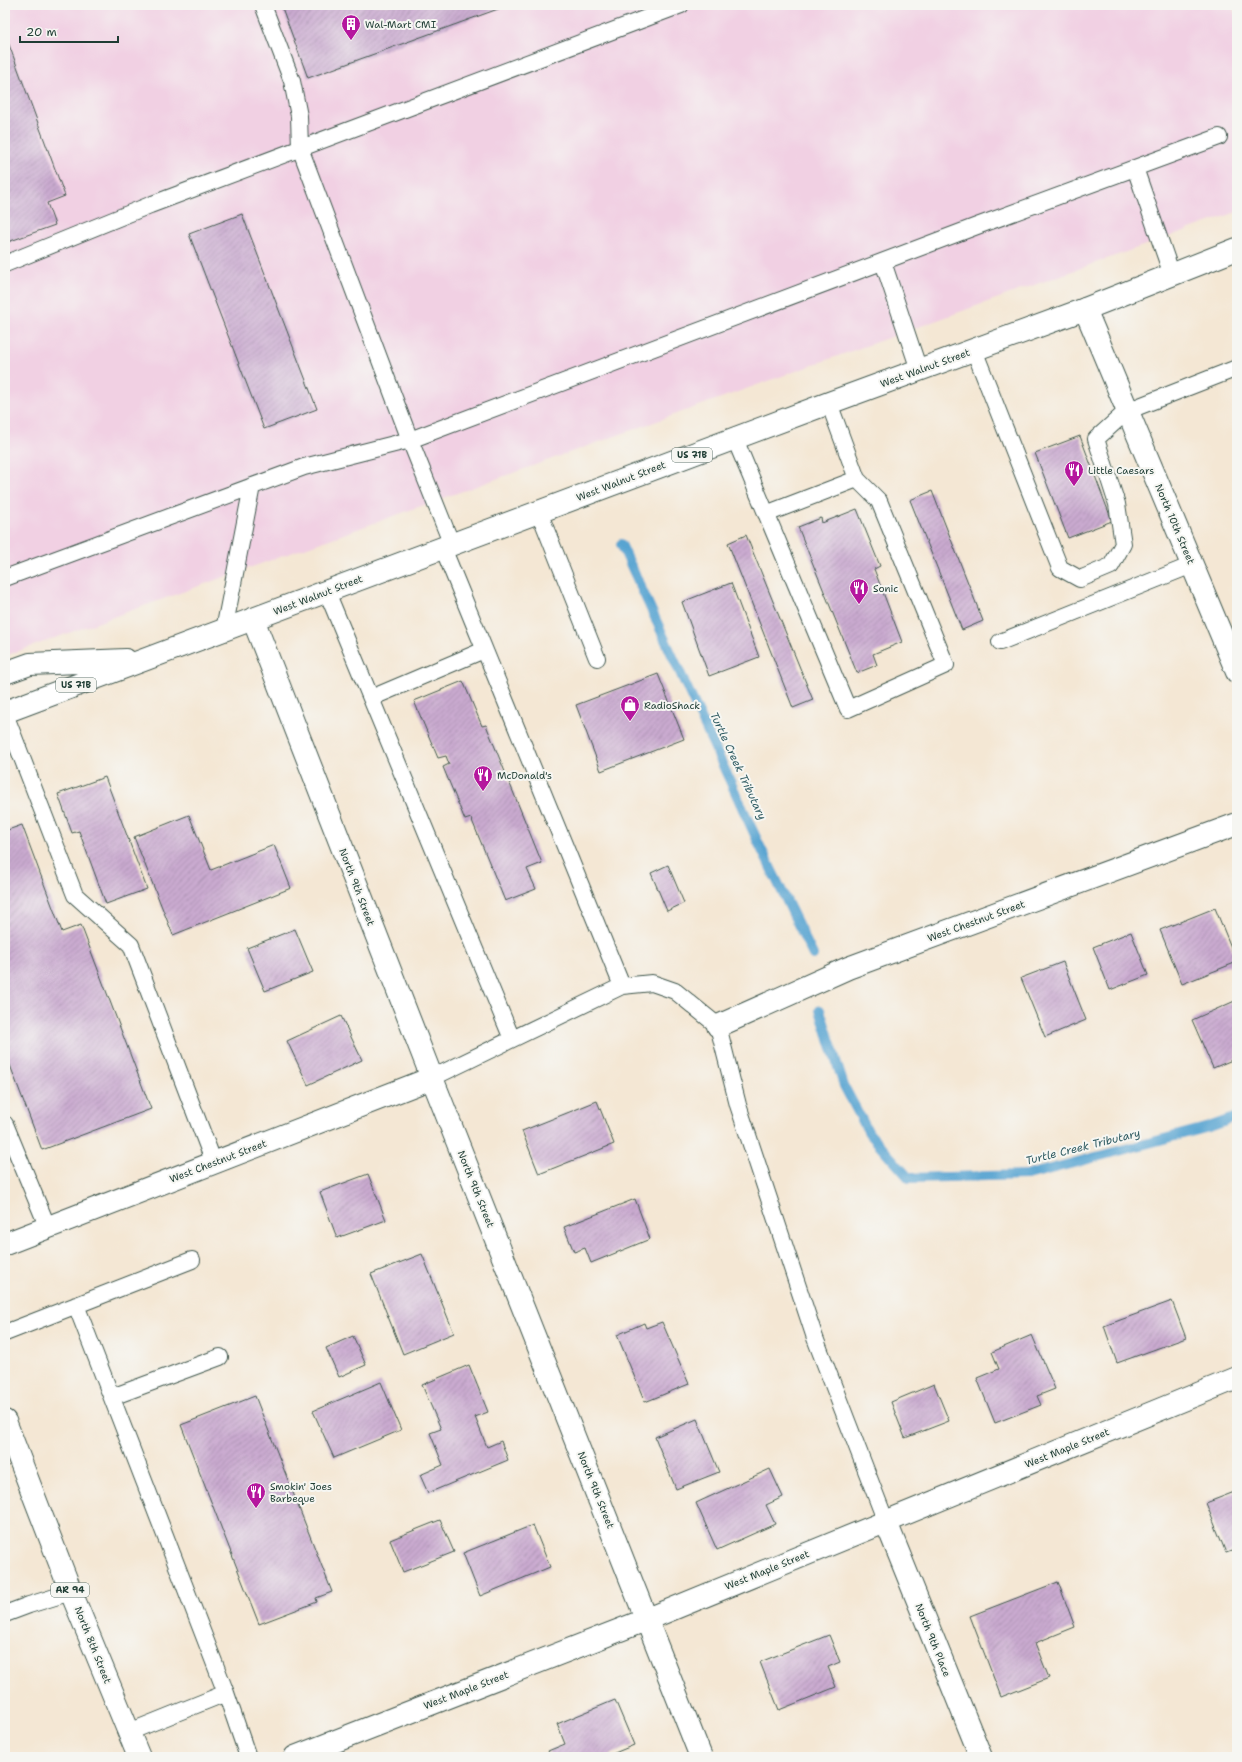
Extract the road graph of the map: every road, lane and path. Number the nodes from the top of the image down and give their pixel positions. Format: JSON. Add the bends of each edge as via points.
{"nodes":[{"id":1,"x":263,"y":5,"type":"edge"},
{"id":2,"x":681,"y":5,"type":"edge"},
{"id":3,"x":1219,"y":137,"type":"dead end"},
{"id":4,"x":300,"y":148,"type":"junction"},
{"id":5,"x":1135,"y":168,"type":"junction"},
{"id":6,"x":1237,"y":249,"type":"edge"},
{"id":7,"x":883,"y":262,"type":"junction"},
{"id":8,"x":5,"y":264,"type":"edge"},
{"id":9,"x":1172,"y":275,"type":"junction"},
{"id":10,"x":1085,"y":310,"type":"junction"},
{"id":11,"x":974,"y":350,"type":"junction"},
{"id":12,"x":1237,"y":368,"type":"edge"},
{"id":13,"x":919,"y":370,"type":"junction"},
{"id":14,"x":829,"y":403,"type":"junction"},
{"id":15,"x":1127,"y":411,"type":"junction"},
{"id":16,"x":735,"y":439,"type":"junction"},
{"id":17,"x":410,"y":440,"type":"junction"},
{"id":18,"x":857,"y":479,"type":"junction"},
{"id":19,"x":252,"y":486,"type":"junction"},
{"id":20,"x":539,"y":512,"type":"junction"},
{"id":21,"x":766,"y":514,"type":"junction"},
{"id":22,"x":447,"y":547,"type":"junction"},
{"id":23,"x":1192,"y":565,"type":"junction"},
{"id":24,"x":5,"y":578,"type":"edge"},
{"id":25,"x":327,"y":592,"type":"junction"},
{"id":26,"x":253,"y":619,"type":"junction"},
{"id":27,"x":224,"y":630,"type":"junction"},
{"id":28,"x":1000,"y":642,"type":"dead end"},
{"id":29,"x":484,"y":650,"type":"junction"},
{"id":30,"x":597,"y":658,"type":"dead end"},
{"id":31,"x":147,"y":659,"type":"junction"},
{"id":32,"x":1237,"y":672,"type":"edge"},
{"id":33,"x":5,"y":673,"type":"edge"},
{"id":34,"x":371,"y":698,"type":"junction"},
{"id":35,"x":5,"y":713,"type":"edge"},
{"id":36,"x":1237,"y":824,"type":"edge"},
{"id":37,"x":622,"y":986,"type":"junction"},
{"id":38,"x":718,"y":1026,"type":"junction"},
{"id":39,"x":512,"y":1039,"type":"junction"},
{"id":40,"x":432,"y":1078,"type":"junction"},
{"id":41,"x":5,"y":1124,"type":"edge"},
{"id":42,"x":214,"y":1163,"type":"junction"},
{"id":43,"x":48,"y":1228,"type":"junction"},
{"id":44,"x":5,"y":1244,"type":"edge"},
{"id":45,"x":192,"y":1260,"type":"dead end"},
{"id":46,"x":76,"y":1305,"type":"junction"},
{"id":47,"x":5,"y":1333,"type":"edge"},
{"id":48,"x":220,"y":1357,"type":"dead end"},
{"id":49,"x":1237,"y":1378,"type":"edge"},
{"id":50,"x":112,"y":1397,"type":"junction"},
{"id":51,"x":5,"y":1421,"type":"edge"},
{"id":52,"x":886,"y":1522,"type":"junction"},
{"id":53,"x":71,"y":1592,"type":"junction"},
{"id":54,"x":5,"y":1614,"type":"edge"},
{"id":55,"x":648,"y":1619,"type":"junction"},
{"id":56,"x":226,"y":1693,"type":"junction"},
{"id":57,"x":129,"y":1732,"type":"junction"},
{"id":58,"x":139,"y":1757,"type":"edge"},
{"id":59,"x":248,"y":1757,"type":"edge"},
{"id":60,"x":295,"y":1757,"type":"edge"},
{"id":61,"x":701,"y":1757,"type":"edge"},
{"id":62,"x":981,"y":1757,"type":"edge"}],
"edges":[{"from":1,"to":4,"type":"lane","via":[[292,81],[299,116]]},
{"from":2,"to":4,"type":"lane"},
{"from":3,"to":5,"type":"lane"},
{"from":4,"to":8,"type":"lane"},
{"from":4,"to":17,"type":"lane"},
{"from":5,"to":7,"type":"lane"},
{"from":5,"to":9,"type":"lane"},
{"from":6,"to":9,"type":"street","name":"West Walnut Street","number":"US 71B"},
{"from":7,"to":13,"type":"lane"},
{"from":7,"to":17,"type":"lane"},
{"from":9,"to":10,"type":"street","name":"West Walnut Street","number":"US 71B"},
{"from":10,"to":11,"type":"street","name":"West Walnut Street","number":"US 71B"},
{"from":10,"to":15,"type":"street","name":"North 10th Street"},
{"from":11,"to":13,"type":"street","name":"West Walnut Street","number":"US 71B"},
{"from":11,"to":15,"type":"lane","via":[[1060,568],[1080,580],[1111,566],[1122,544],[1117,504],[1096,439]]},
{"from":12,"to":15,"type":"lane"},
{"from":13,"to":14,"type":"street","name":"West Walnut Street","number":"US 71B"},
{"from":14,"to":16,"type":"street","name":"West Walnut Street","number":"US 71B"},
{"from":14,"to":18,"type":"lane"},
{"from":15,"to":23,"type":"street","name":"North 10th Street"},
{"from":16,"to":20,"type":"street","name":"West Walnut Street","number":"US 71B"},
{"from":16,"to":21,"type":"lane"},
{"from":17,"to":19,"type":"lane","via":[[304,467]]},
{"from":17,"to":22,"type":"lane"},
{"from":18,"to":21,"type":"lane"},
{"from":18,"to":21,"type":"lane","via":[[879,501],[946,665],[848,709]]},
{"from":19,"to":24,"type":"lane"},
{"from":19,"to":27,"type":"lane"},
{"from":20,"to":22,"type":"street","name":"West Walnut Street","number":"US 71B"},
{"from":20,"to":30,"type":"lane"},
{"from":22,"to":25,"type":"street","name":"West Walnut Street","number":"US 71B"},
{"from":22,"to":29,"type":"lane"},
{"from":23,"to":28,"type":"lane"},
{"from":23,"to":32,"type":"street","name":"North 10th Street"},
{"from":25,"to":26,"type":"street","name":"West Walnut Street","number":"US 71B"},
{"from":25,"to":34,"type":"lane"},
{"from":26,"to":27,"type":"street","name":"West Walnut Street","number":"US 71B"},
{"from":26,"to":40,"type":"street","name":"North 9th Street"},
{"from":27,"to":31,"type":"street","name":"West Walnut Street","number":"US 71B"},
{"from":29,"to":34,"type":"lane"},
{"from":29,"to":37,"type":"lane"},
{"from":31,"to":33,"type":"street","number":"US 71B","via":[[30,664]]},
{"from":31,"to":35,"type":"street","name":"West Walnut Street","number":"US 71B"},
{"from":34,"to":39,"type":"lane"},
{"from":35,"to":42,"type":"lane","via":[[75,895],[131,945]]},
{"from":36,"to":38,"type":"street","name":"West Chestnut Street","via":[[848,968]]},
{"from":37,"to":38,"type":"lane","via":[[652,983],[675,991]]},
{"from":37,"to":39,"type":"lane"},
{"from":38,"to":52,"type":"lane","via":[[738,1105],[813,1330]]},
{"from":39,"to":40,"type":"lane"},
{"from":40,"to":42,"type":"street","name":"West Chestnut Street"},
{"from":40,"to":55,"type":"street","name":"North 9th Street"},
{"from":41,"to":43,"type":"lane"},
{"from":42,"to":43,"type":"street","name":"West Chestnut Street"},
{"from":43,"to":44,"type":"street","name":"West Chestnut Street"},
{"from":45,"to":46,"type":"lane"},
{"from":46,"to":47,"type":"lane"},
{"from":46,"to":50,"type":"lane"},
{"from":48,"to":50,"type":"lane"},
{"from":49,"to":52,"type":"street","name":"West Maple Street"},
{"from":50,"to":56,"type":"lane"},
{"from":51,"to":53,"type":"street","name":"North 8th Street","number":"AR 94"},
{"from":52,"to":55,"type":"street","name":"West Maple Street"},
{"from":52,"to":62,"type":"street","name":"North 9th Place"},
{"from":53,"to":54,"type":"lane"},
{"from":53,"to":57,"type":"street","name":"North 8th Street","number":"AR 94"},
{"from":55,"to":60,"type":"street","name":"West Maple Street"},
{"from":55,"to":61,"type":"street","name":"North 9th Street"},
{"from":56,"to":57,"type":"lane"},
{"from":56,"to":59,"type":"lane"},
{"from":57,"to":58,"type":"street","name":"North 8th Street","number":"AR 94"}]}
